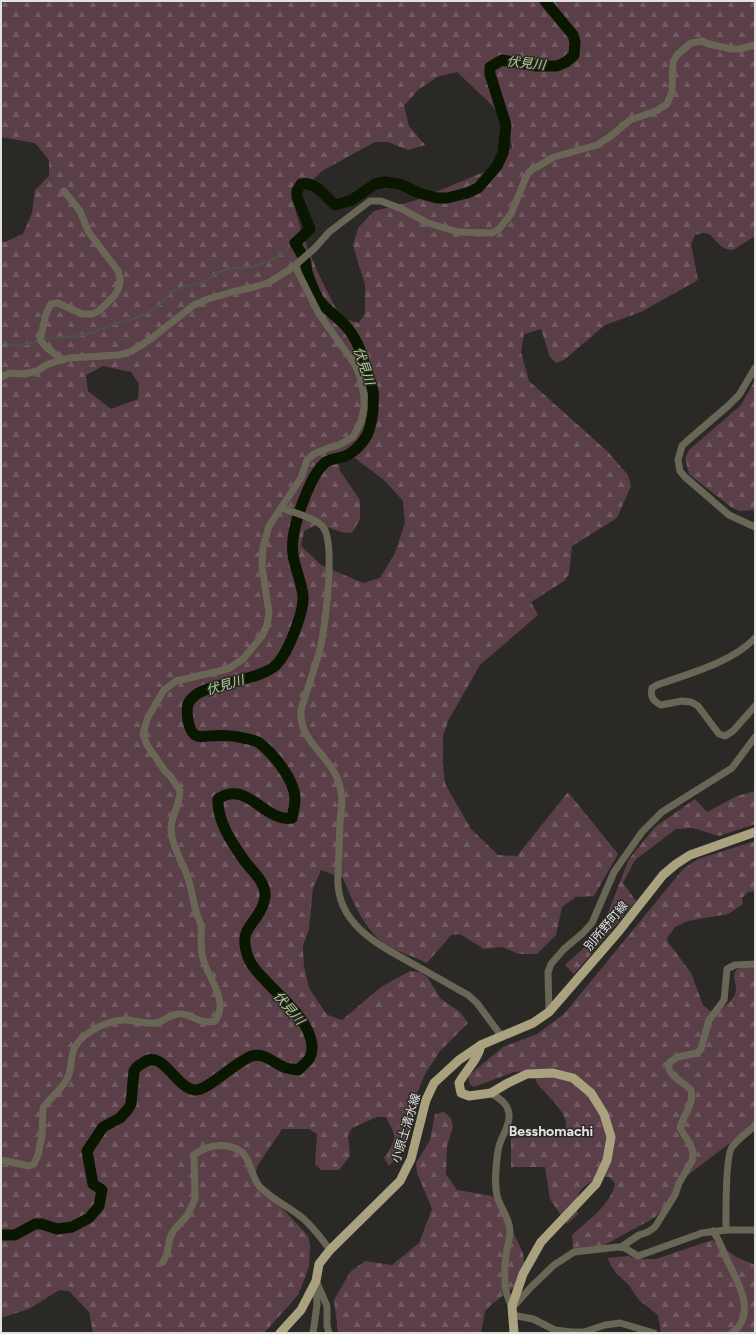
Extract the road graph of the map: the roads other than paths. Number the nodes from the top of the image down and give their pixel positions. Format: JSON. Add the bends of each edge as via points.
{"nodes":[{"id":1,"x":755,"y":45,"type":"edge"},
{"id":2,"x":64,"y":192,"type":"dead end"},
{"id":3,"x":295,"y":266,"type":"junction"},
{"id":4,"x":63,"y":360,"type":"junction"},
{"id":5,"x":755,"y":368,"type":"edge"},
{"id":6,"x":1,"y":377,"type":"edge"},
{"id":7,"x":281,"y":508,"type":"junction"},
{"id":8,"x":755,"y":527,"type":"edge"},
{"id":9,"x":755,"y":638,"type":"edge"},
{"id":10,"x":755,"y":706,"type":"edge"},
{"id":11,"x":755,"y":737,"type":"edge"},
{"id":12,"x":755,"y":832,"type":"edge"},
{"id":13,"x":755,"y":964,"type":"edge"},
{"id":14,"x":549,"y":1012,"type":"junction"},
{"id":15,"x":502,"y":1037,"type":"junction"},
{"id":16,"x":481,"y":1045,"type":"junction"},
{"id":17,"x":491,"y":1093,"type":"junction"},
{"id":18,"x":755,"y":1126,"type":"edge"},
{"id":19,"x":1,"y":1160,"type":"edge"},
{"id":20,"x":726,"y":1230,"type":"junction"},
{"id":21,"x":755,"y":1230,"type":"edge"},
{"id":22,"x":713,"y":1231,"type":"junction"},
{"id":23,"x":621,"y":1247,"type":"junction"},
{"id":24,"x":330,"y":1250,"type":"junction"},
{"id":25,"x":163,"y":1262,"type":"dead end"},
{"id":26,"x":316,"y":1281,"type":"junction"},
{"id":27,"x":512,"y":1310,"type":"junction"},
{"id":28,"x":280,"y":1333,"type":"edge"},
{"id":29,"x":313,"y":1333,"type":"edge"},
{"id":30,"x":330,"y":1333,"type":"edge"},
{"id":31,"x":514,"y":1333,"type":"edge"},
{"id":32,"x":654,"y":1333,"type":"edge"},
{"id":33,"x":732,"y":1333,"type":"edge"}],
"edges":[{"from":1,"to":3,"type":"street","via":[[731,49],[702,41],[691,43],[677,55],[674,62],[672,92],[667,104],[656,111],[630,120],[597,145],[554,157],[530,171],[511,214],[500,228],[492,233],[458,232],[428,223],[381,201],[370,201],[328,232]]},
{"from":2,"to":4,"type":"street","via":[[80,211],[88,231],[118,271],[120,280],[115,295],[99,311],[92,314],[82,314],[58,303],[51,304],[40,340]]},
{"from":3,"to":4,"type":"street","via":[[268,283],[194,305],[152,338],[132,350],[119,355]]},
{"from":3,"to":7,"type":"street","via":[[318,314],[354,363],[360,376],[364,408],[361,422],[353,436],[339,445],[314,454],[307,460],[301,478]]},
{"from":4,"to":6,"type":"street","via":[[48,364],[37,371],[24,374],[10,373]]},
{"from":5,"to":8,"type":"street","via":[[739,395],[682,446],[678,460],[680,471],[697,489],[729,515]]},
{"from":7,"to":15,"type":"street","via":[[323,526],[329,552],[326,612],[321,646],[300,718],[304,732],[340,784],[343,804],[340,820],[338,893],[356,926],[379,945],[468,995]]},
{"from":7,"to":19,"type":"street","via":[[266,532],[263,546],[262,567],[269,613],[262,636],[243,659],[228,669],[176,681],[164,690],[148,717],[143,734],[147,746],[180,791],[171,828],[176,853],[190,885],[201,925],[200,949],[218,992],[219,1017],[216,1021],[208,1023],[178,1014],[155,1023],[127,1020],[97,1028],[75,1047],[68,1077],[43,1108],[42,1135],[34,1164],[29,1166]]},
{"from":9,"to":10,"type":"street","via":[[715,664],[658,685],[652,688],[651,693],[654,701],[661,705],[682,701],[698,706],[719,734],[725,736],[733,731]]},
{"from":11,"to":14,"type":"street","via":[[732,768],[662,812],[642,832],[614,872],[592,923],[551,964],[548,972]]},
{"from":12,"to":14,"type":"main road","name":"別所野町線","via":[[690,855],[676,864],[663,876]]},
{"from":13,"to":23,"type":"street","via":[[735,965],[727,969],[724,1000],[709,1020],[701,1049],[697,1053],[678,1057],[670,1062],[669,1070],[672,1075],[691,1090],[691,1104],[680,1128],[693,1152],[692,1161],[655,1227]]},
{"from":14,"to":15,"type":"main road","name":"別所野町線","via":[[533,1024]]},
{"from":15,"to":16,"type":"main road","name":"別所野町線"},
{"from":16,"to":17,"type":"main road","via":[[479,1054],[458,1083],[458,1087],[461,1093],[469,1096]]},
{"from":16,"to":24,"type":"main road","name":"小原土清水線","via":[[459,1060],[434,1083],[426,1100],[411,1159],[400,1181]]},
{"from":17,"to":27,"type":"street","via":[[502,1100],[508,1108],[509,1116],[498,1149],[496,1190],[510,1227],[505,1286]]},
{"from":17,"to":27,"type":"main road","via":[[527,1074],[553,1073],[573,1078],[591,1093],[604,1114],[611,1137],[607,1160],[596,1184],[541,1242],[523,1274]]},
{"from":18,"to":20,"type":"street","via":[[732,1147],[730,1152]]},
{"from":20,"to":21,"type":"street"},
{"from":20,"to":22,"type":"street"},
{"from":22,"to":23,"type":"street","via":[[638,1256]]},
{"from":22,"to":33,"type":"street","via":[[741,1287],[748,1308],[741,1327]]},
{"from":23,"to":27,"type":"street","via":[[574,1252],[554,1265]]},
{"from":24,"to":25,"type":"street","via":[[300,1216],[260,1186],[243,1152],[236,1148],[214,1146],[202,1149],[194,1155],[195,1199],[187,1216],[174,1230]]},
{"from":24,"to":26,"type":"main road","name":"小原土清水線","via":[[319,1264]]},
{"from":26,"to":28,"type":"main road","name":"小原土清水線","via":[[300,1310]]},
{"from":26,"to":29,"type":"street","via":[[317,1305]]},
{"from":26,"to":30,"type":"street","via":[[327,1306],[327,1326]]},
{"from":27,"to":31,"type":"main road"},
{"from":27,"to":32,"type":"street","via":[[555,1330],[584,1332],[620,1323]]}]}
